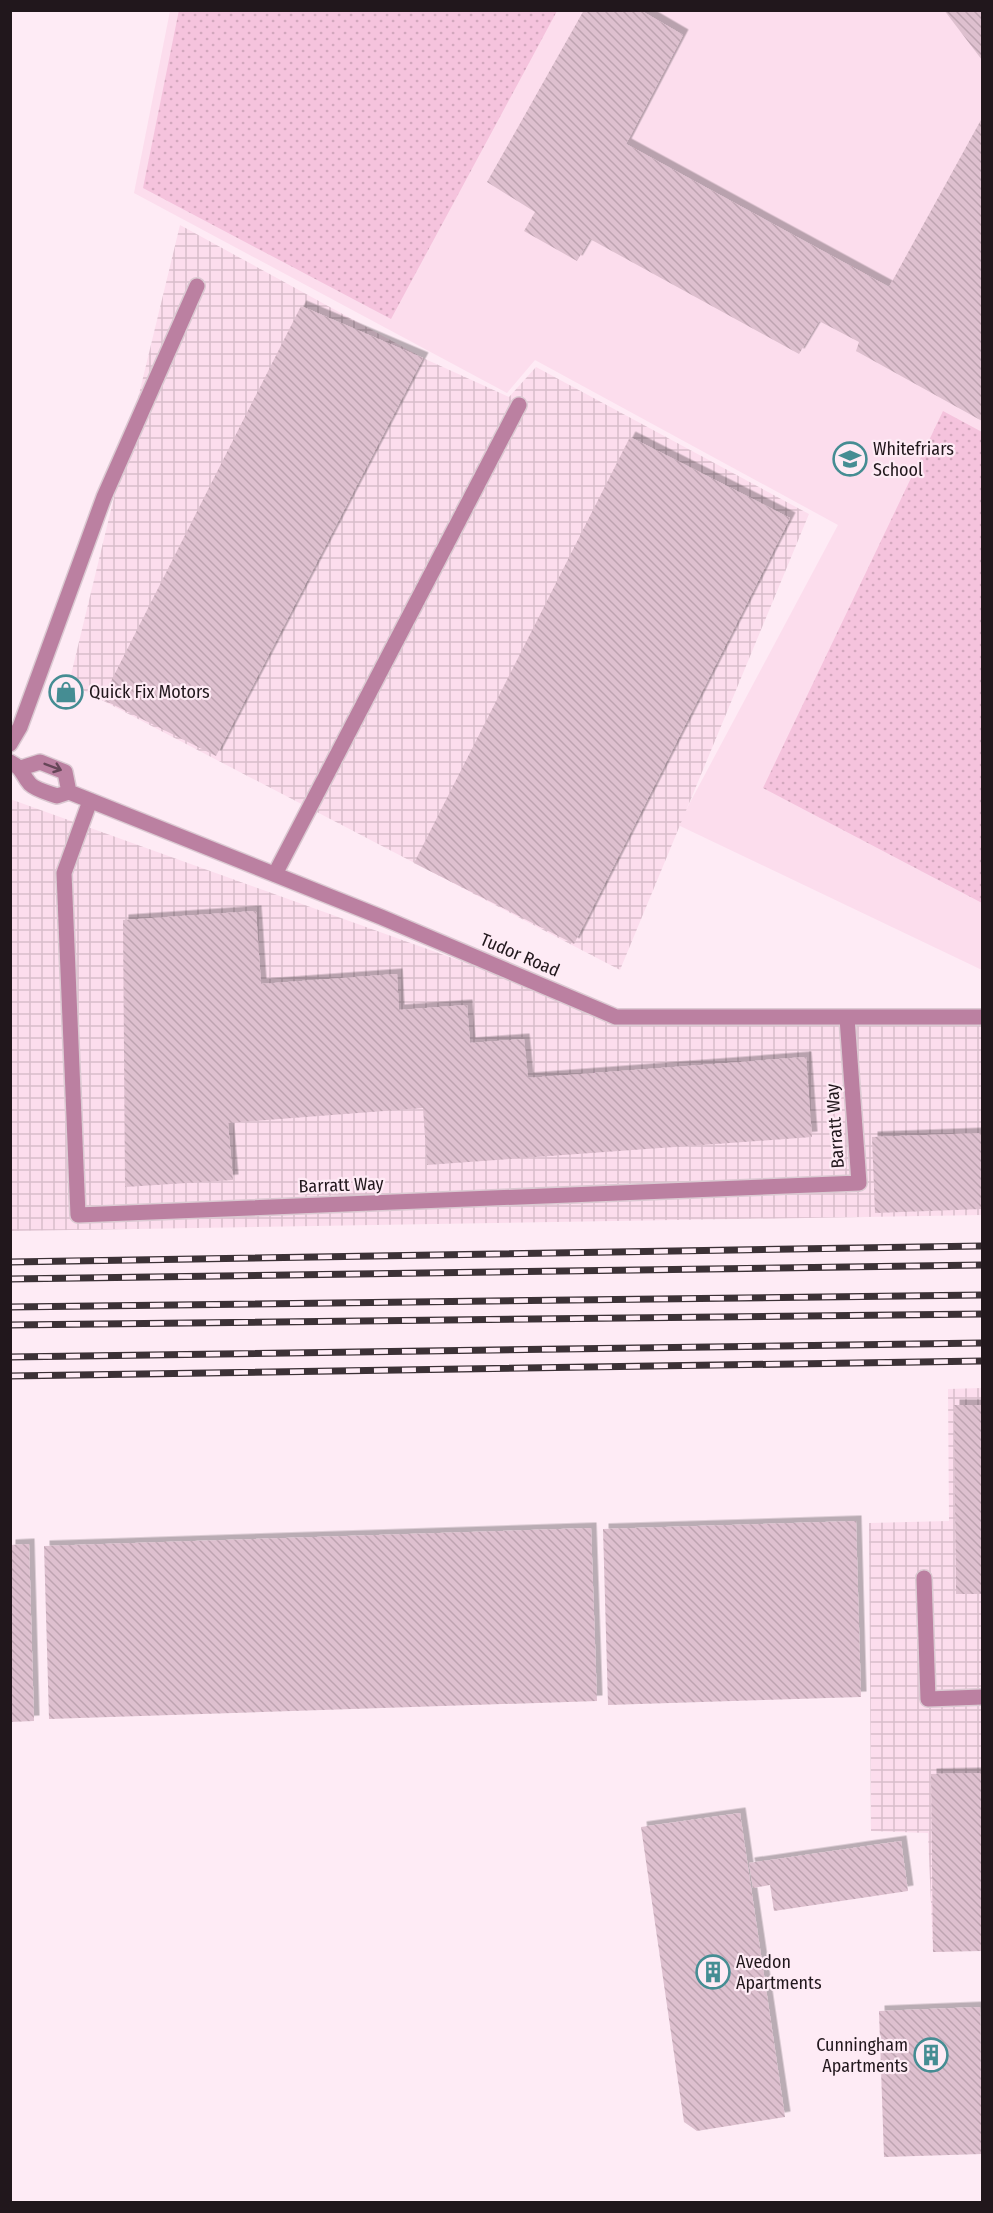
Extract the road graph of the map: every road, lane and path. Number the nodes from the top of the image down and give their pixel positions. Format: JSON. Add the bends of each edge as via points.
{"nodes":[{"id":1,"x":197,"y":286,"type":"dead end"},
{"id":2,"x":519,"y":405,"type":"dead end"},
{"id":3,"x":10,"y":744,"type":"edge"},
{"id":4,"x":16,"y":765,"type":"edge"},
{"id":5,"x":69,"y":792,"type":"junction"},
{"id":6,"x":90,"y":801,"type":"junction"},
{"id":7,"x":275,"y":874,"type":"junction"},
{"id":8,"x":982,"y":1017,"type":"edge"},
{"id":9,"x":847,"y":1018,"type":"junction"},
{"id":10,"x":924,"y":1578,"type":"dead end"},
{"id":11,"x":982,"y":1697,"type":"edge"}],
"edges":[{"from":1,"to":3,"type":"street","via":[[104,497],[20,727]]},
{"from":2,"to":7,"type":"street"},
{"from":4,"to":5,"type":"street","name":"Tudor Road","via":[[30,784],[57,796]]},
{"from":4,"to":5,"type":"street","name":"Tudor Road","one_way":true,"via":[[40,762],[54,766],[65,772]]},
{"from":5,"to":6,"type":"street","name":"Tudor Road"},
{"from":6,"to":7,"type":"street","name":"Tudor Road"},
{"from":6,"to":9,"type":"street","name":"Barratt Way","via":[[64,873],[78,1215],[859,1183]]},
{"from":7,"to":9,"type":"street","name":"Tudor Road","via":[[616,1017]]},
{"from":8,"to":9,"type":"street","name":"Tudor Road"},
{"from":10,"to":11,"type":"street","via":[[928,1699]]}]}
